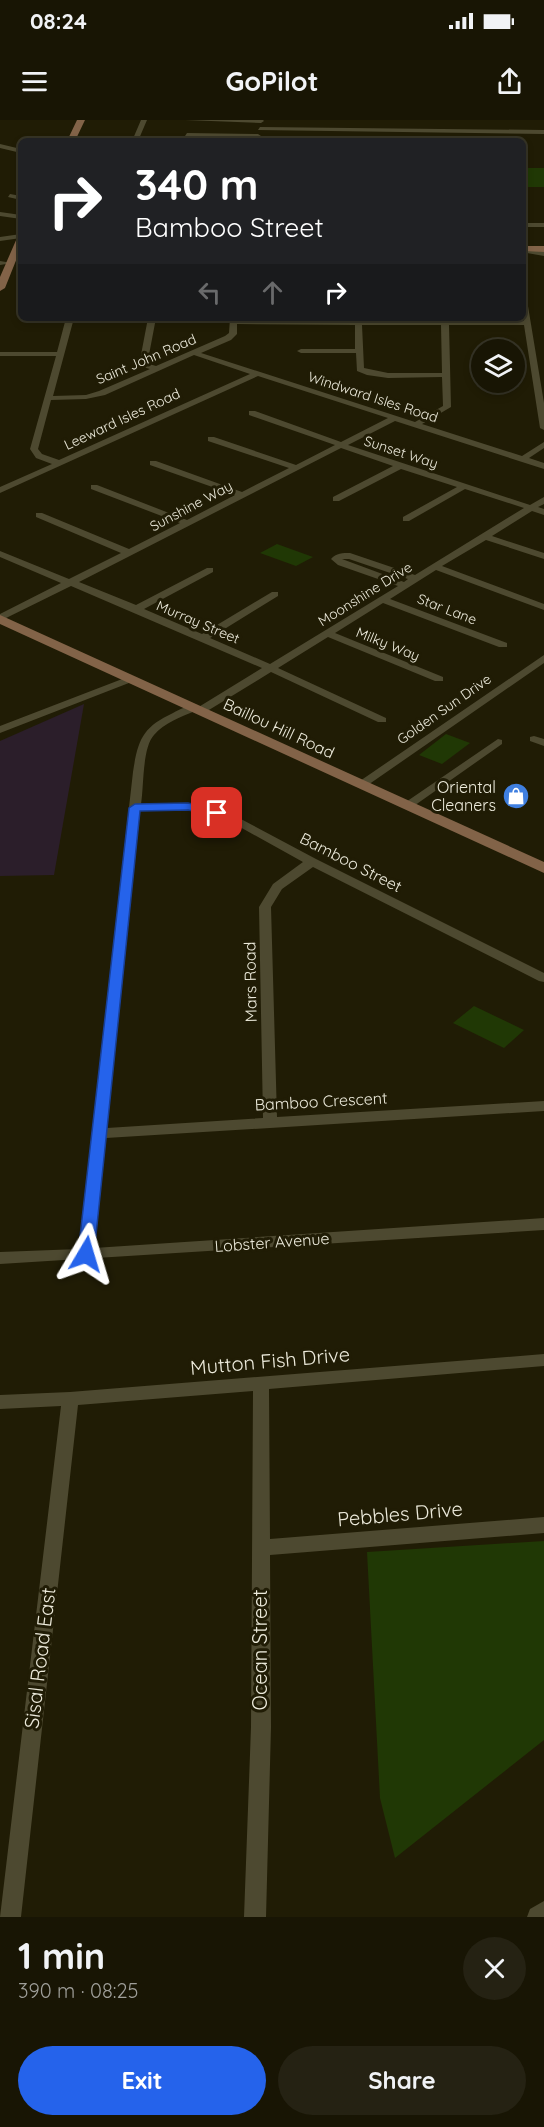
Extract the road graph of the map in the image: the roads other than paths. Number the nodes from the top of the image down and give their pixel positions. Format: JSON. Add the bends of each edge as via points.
{"nodes":[{"id":1,"x":81,"y":120,"type":"edge"},
{"id":2,"x":144,"y":120,"type":"edge"},
{"id":3,"x":188,"y":120,"type":"edge"},
{"id":4,"x":262,"y":120,"type":"edge"},
{"id":5,"x":478,"y":120,"type":"edge"},
{"id":6,"x":321,"y":130,"type":"junction"},
{"id":7,"x":379,"y":131,"type":"junction"},
{"id":8,"x":438,"y":131,"type":"junction"},
{"id":9,"x":480,"y":132,"type":"junction"},
{"id":10,"x":501,"y":132,"type":"junction"},
{"id":11,"x":544,"y":132,"type":"edge"},
{"id":12,"x":188,"y":135,"type":"dead end"},
{"id":13,"x":259,"y":135,"type":"edge"},
{"id":14,"x":72,"y":138,"type":"edge"},
{"id":15,"x":136,"y":138,"type":"edge"},
{"id":16,"x":320,"y":138,"type":"edge"},
{"id":17,"x":380,"y":138,"type":"edge"},
{"id":18,"x":439,"y":138,"type":"edge"},
{"id":19,"x":502,"y":138,"type":"edge"},
{"id":20,"x":0,"y":148,"type":"edge"},
{"id":21,"x":18,"y":150,"type":"edge"},
{"id":22,"x":10,"y":196,"type":"dead end"},
{"id":23,"x":18,"y":197,"type":"edge"},
{"id":24,"x":0,"y":214,"type":"edge"},
{"id":25,"x":18,"y":215,"type":"edge"},
{"id":26,"x":526,"y":225,"type":"edge"},
{"id":27,"x":544,"y":225,"type":"edge"},
{"id":28,"x":0,"y":240,"type":"edge"},
{"id":29,"x":18,"y":243,"type":"edge"},
{"id":30,"x":18,"y":244,"type":"edge"},
{"id":31,"x":526,"y":249,"type":"edge"},
{"id":32,"x":544,"y":249,"type":"edge"},
{"id":33,"x":526,"y":250,"type":"edge"},
{"id":34,"x":544,"y":254,"type":"edge"},
{"id":35,"x":4,"y":263,"type":"edge"},
{"id":36,"x":0,"y":288,"type":"edge"},
{"id":37,"x":526,"y":312,"type":"edge"},
{"id":38,"x":69,"y":321,"type":"edge"},
{"id":39,"x":151,"y":321,"type":"edge"},
{"id":40,"x":234,"y":321,"type":"edge"},
{"id":41,"x":296,"y":321,"type":"edge"},
{"id":42,"x":358,"y":322,"type":"junction"},
{"id":43,"x":445,"y":322,"type":"junction"},
{"id":44,"x":528,"y":323,"type":"junction"},
{"id":45,"x":301,"y":351,"type":"dead end"},
{"id":46,"x":359,"y":351,"type":"junction"},
{"id":47,"x":194,"y":353,"type":"junction"},
{"id":48,"x":0,"y":354,"type":"edge"},
{"id":49,"x":60,"y":354,"type":"junction"},
{"id":50,"x":533,"y":357,"type":"junction"},
{"id":51,"x":544,"y":357,"type":"edge"},
{"id":52,"x":156,"y":369,"type":"junction"},
{"id":53,"x":256,"y":374,"type":"junction"},
{"id":54,"x":446,"y":375,"type":"junction"},
{"id":55,"x":49,"y":398,"type":"junction"},
{"id":56,"x":252,"y":413,"type":"dead end"},
{"id":57,"x":394,"y":418,"type":"junction"},
{"id":58,"x":414,"y":425,"type":"junction"},
{"id":59,"x":544,"y":428,"type":"edge"},
{"id":60,"x":211,"y":439,"type":"dead end"},
{"id":61,"x":340,"y":444,"type":"junction"},
{"id":62,"x":544,"y":444,"type":"edge"},
{"id":63,"x":523,"y":459,"type":"junction"},
{"id":64,"x":58,"y":463,"type":"junction"},
{"id":65,"x":153,"y":463,"type":"dead end"},
{"id":66,"x":400,"y":466,"type":"junction"},
{"id":67,"x":544,"y":466,"type":"edge"},
{"id":68,"x":295,"y":467,"type":"junction"},
{"id":69,"x":462,"y":487,"type":"junction"},
{"id":70,"x":94,"y":488,"type":"dead end"},
{"id":71,"x":0,"y":490,"type":"edge"},
{"id":72,"x":242,"y":495,"type":"junction"},
{"id":73,"x":336,"y":499,"type":"dead end"},
{"id":74,"x":544,"y":500,"type":"edge"},
{"id":75,"x":530,"y":508,"type":"junction"},
{"id":76,"x":544,"y":512,"type":"edge"},
{"id":77,"x":39,"y":515,"type":"dead end"},
{"id":78,"x":406,"y":519,"type":"dead end"},
{"id":79,"x":187,"y":523,"type":"junction"},
{"id":80,"x":484,"y":536,"type":"junction"},
{"id":81,"x":130,"y":553,"type":"junction"},
{"id":82,"x":0,"y":554,"type":"edge"},
{"id":83,"x":544,"y":556,"type":"edge"},
{"id":84,"x":435,"y":567,"type":"junction"},
{"id":85,"x":210,"y":570,"type":"dead end"},
{"id":86,"x":416,"y":579,"type":"junction"},
{"id":87,"x":72,"y":583,"type":"junction"},
{"id":88,"x":405,"y":585,"type":"junction"},
{"id":89,"x":274,"y":594,"type":"dead end"},
{"id":90,"x":381,"y":599,"type":"junction"},
{"id":91,"x":544,"y":607,"type":"edge"},
{"id":92,"x":135,"y":610,"type":"junction"},
{"id":93,"x":0,"y":619,"type":"edge"},
{"id":94,"x":327,"y":633,"type":"junction"},
{"id":95,"x":202,"y":638,"type":"junction"},
{"id":96,"x":503,"y":645,"type":"dead end"},
{"id":97,"x":544,"y":657,"type":"edge"},
{"id":98,"x":270,"y":668,"type":"junction"},
{"id":99,"x":130,"y":679,"type":"junction"},
{"id":100,"x":439,"y":679,"type":"dead end"},
{"id":101,"x":196,"y":710,"type":"junction"},
{"id":102,"x":382,"y":720,"type":"dead end"},
{"id":103,"x":0,"y":730,"type":"edge"},
{"id":104,"x":498,"y":742,"type":"dead end"},
{"id":105,"x":361,"y":785,"type":"junction"},
{"id":106,"x":407,"y":806,"type":"junction"},
{"id":107,"x":135,"y":808,"type":"junction"},
{"id":108,"x":312,"y":862,"type":"junction"},
{"id":109,"x":544,"y":868,"type":"edge"},
{"id":110,"x":544,"y":978,"type":"edge"},
{"id":111,"x":544,"y":1106,"type":"edge"},
{"id":112,"x":270,"y":1122,"type":"junction"},
{"id":113,"x":100,"y":1133,"type":"junction"},
{"id":114,"x":544,"y":1224,"type":"edge"},
{"id":115,"x":86,"y":1254,"type":"junction"},
{"id":116,"x":0,"y":1258,"type":"edge"},
{"id":117,"x":544,"y":1360,"type":"edge"},
{"id":118,"x":261,"y":1383,"type":"junction"},
{"id":119,"x":70,"y":1399,"type":"junction"},
{"id":120,"x":0,"y":1402,"type":"edge"},
{"id":121,"x":544,"y":1525,"type":"edge"},
{"id":122,"x":260,"y":1548,"type":"junction"},
{"id":123,"x":544,"y":1912,"type":"edge"},
{"id":124,"x":10,"y":1917,"type":"edge"},
{"id":125,"x":255,"y":1917,"type":"edge"},
{"id":126,"x":538,"y":1917,"type":"edge"}],
"edges":[{"from":1,"to":14,"type":"main road"},
{"from":2,"to":15,"type":"street"},
{"from":3,"to":4,"type":"street"},
{"from":4,"to":13,"type":"street"},
{"from":5,"to":9,"type":"street"},
{"from":6,"to":7,"type":"street"},
{"from":6,"to":13,"type":"street"},
{"from":6,"to":16,"type":"street"},
{"from":7,"to":8,"type":"street"},
{"from":7,"to":17,"type":"street"},
{"from":8,"to":9,"type":"street"},
{"from":8,"to":18,"type":"street"},
{"from":9,"to":10,"type":"street"},
{"from":10,"to":11,"type":"street"},
{"from":10,"to":19,"type":"street"},
{"from":12,"to":13,"type":"street"},
{"from":20,"to":21,"type":"street"},
{"from":22,"to":23,"type":"street"},
{"from":24,"to":25,"type":"street"},
{"from":26,"to":27,"type":"street"},
{"from":28,"to":29,"type":"street"},
{"from":30,"to":35,"type":"main road"},
{"from":31,"to":32,"type":"main road"},
{"from":33,"to":34,"type":"street"},
{"from":35,"to":36,"type":"main road"},
{"from":37,"to":44,"type":"street"},
{"from":38,"to":49,"type":"street"},
{"from":39,"to":52,"type":"street","via":[[144,360]]},
{"from":40,"to":47,"type":"street","name":"Saint John Road","via":[[230,337]]},
{"from":41,"to":42,"type":"street"},
{"from":42,"to":43,"type":"street"},
{"from":42,"to":46,"type":"street"},
{"from":43,"to":44,"type":"street"},
{"from":43,"to":54,"type":"street"},
{"from":44,"to":50,"type":"street"},
{"from":45,"to":46,"type":"street"},
{"from":46,"to":54,"type":"street","via":[[360,369],[365,373]]},
{"from":47,"to":52,"type":"street","name":"Saint John Road"},
{"from":47,"to":53,"type":"street","name":"Windward Isles Road"},
{"from":48,"to":49,"type":"street"},
{"from":49,"to":55,"type":"street"},
{"from":50,"to":51,"type":"street"},
{"from":50,"to":59,"type":"street"},
{"from":52,"to":55,"type":"street","name":"Saint John Road","via":[[95,395]]},
{"from":53,"to":57,"type":"street","name":"Windward Isles Road"},
{"from":53,"to":64,"type":"street","name":"Leeward Isles Road"},
{"from":54,"to":58,"type":"street","via":[[447,408]]},
{"from":55,"to":64,"type":"street","via":[[34,449],[39,456]]},
{"from":56,"to":61,"type":"street","name":"Sunset Way"},
{"from":57,"to":58,"type":"street","name":"Windward Isles Road"},
{"from":57,"to":61,"type":"street","name":"Sunshine Way"},
{"from":58,"to":63,"type":"street","name":"Windward Isles Road"},
{"from":60,"to":68,"type":"street"},
{"from":61,"to":66,"type":"street","name":"Sunset Way"},
{"from":61,"to":68,"type":"street","name":"Sunshine Way"},
{"from":62,"to":63,"type":"street"},
{"from":63,"to":67,"type":"street","name":"Windward Isles Road"},
{"from":64,"to":71,"type":"street","name":"Leeward Isles Road"},
{"from":65,"to":72,"type":"street"},
{"from":66,"to":69,"type":"street","name":"Sunset Way"},
{"from":66,"to":73,"type":"street"},
{"from":68,"to":72,"type":"street","name":"Sunshine Way"},
{"from":69,"to":75,"type":"street","name":"Sunset Way"},
{"from":69,"to":78,"type":"street"},
{"from":70,"to":79,"type":"street"},
{"from":72,"to":79,"type":"street","name":"Sunshine Way"},
{"from":74,"to":75,"type":"street","name":"Moonshine Drive"},
{"from":75,"to":76,"type":"street","name":"Sunset Way"},
{"from":75,"to":80,"type":"street","name":"Moonshine Drive"},
{"from":77,"to":81,"type":"street"},
{"from":79,"to":81,"type":"street","name":"Sunshine Way"},
{"from":80,"to":83,"type":"street"},
{"from":80,"to":84,"type":"street","name":"Moonshine Drive"},
{"from":81,"to":87,"type":"street","name":"Sunshine Way"},
{"from":82,"to":87,"type":"street","name":"Murray Street"},
{"from":84,"to":86,"type":"street","name":"Moonshine Drive"},
{"from":84,"to":91,"type":"street"},
{"from":85,"to":92,"type":"street"},
{"from":86,"to":88,"type":"street","name":"Moonshine Drive"},
{"from":86,"to":88,"type":"street","via":[[350,556],[336,559]]},
{"from":87,"to":92,"type":"street","name":"Murray Street"},
{"from":87,"to":93,"type":"street","name":"Sunshine Way"},
{"from":88,"to":90,"type":"street","name":"Moonshine Drive"},
{"from":89,"to":95,"type":"street"},
{"from":90,"to":94,"type":"street","name":"Moonshine Drive"},
{"from":90,"to":96,"type":"street","name":"Star Lane"},
{"from":92,"to":95,"type":"street","name":"Murray Street"},
{"from":93,"to":99,"type":"main road","name":"Baillou Hill Road"},
{"from":94,"to":98,"type":"street","name":"Moonshine Drive"},
{"from":94,"to":100,"type":"street","name":"Milky Way"},
{"from":95,"to":98,"type":"street","name":"Murray Street"},
{"from":97,"to":105,"type":"street","name":"Golden Sun Drive"},
{"from":98,"to":101,"type":"street","name":"Moonshine Drive"},
{"from":98,"to":102,"type":"street","name":"Murray Street"},
{"from":99,"to":101,"type":"main road","name":"Baillou Hill Road"},
{"from":99,"to":103,"type":"street"},
{"from":101,"to":105,"type":"main road","name":"Baillou Hill Road"},
{"from":101,"to":107,"type":"street","name":"Moonshine Drive","via":[[164,722],[146,738]]},
{"from":104,"to":106,"type":"street"},
{"from":105,"to":106,"type":"main road","name":"Baillou Hill Road"},
{"from":106,"to":109,"type":"main road","name":"Baillou Hill Road"},
{"from":107,"to":108,"type":"street","name":"Bamboo Street","via":[[188,806],[217,813]]},
{"from":107,"to":113,"type":"street","name":"Moonshine Drive"},
{"from":108,"to":110,"type":"street","name":"Bamboo Street"},
{"from":108,"to":112,"type":"street","name":"Mars Road","via":[[276,887],[265,907]]},
{"from":111,"to":112,"type":"street","name":"Bamboo Crescent"},
{"from":112,"to":113,"type":"street","name":"Bamboo Crescent"},
{"from":113,"to":115,"type":"street","name":"Moonshine Drive"},
{"from":114,"to":115,"type":"street","name":"Lobster Avenue"},
{"from":115,"to":116,"type":"street","name":"Lobster Avenue"},
{"from":117,"to":118,"type":"street","name":"Mutton Fish Drive"},
{"from":118,"to":119,"type":"street","name":"Mutton Fish Drive"},
{"from":118,"to":122,"type":"street","name":"Ocean Street"},
{"from":119,"to":120,"type":"street","name":"Mutton Fish Drive"},
{"from":119,"to":124,"type":"street","name":"Sisal Road East"},
{"from":121,"to":122,"type":"street","name":"Pebbles Drive"},
{"from":122,"to":125,"type":"street","name":"Ocean Street","via":[[261,1727]]},
{"from":123,"to":126,"type":"street"}]}
